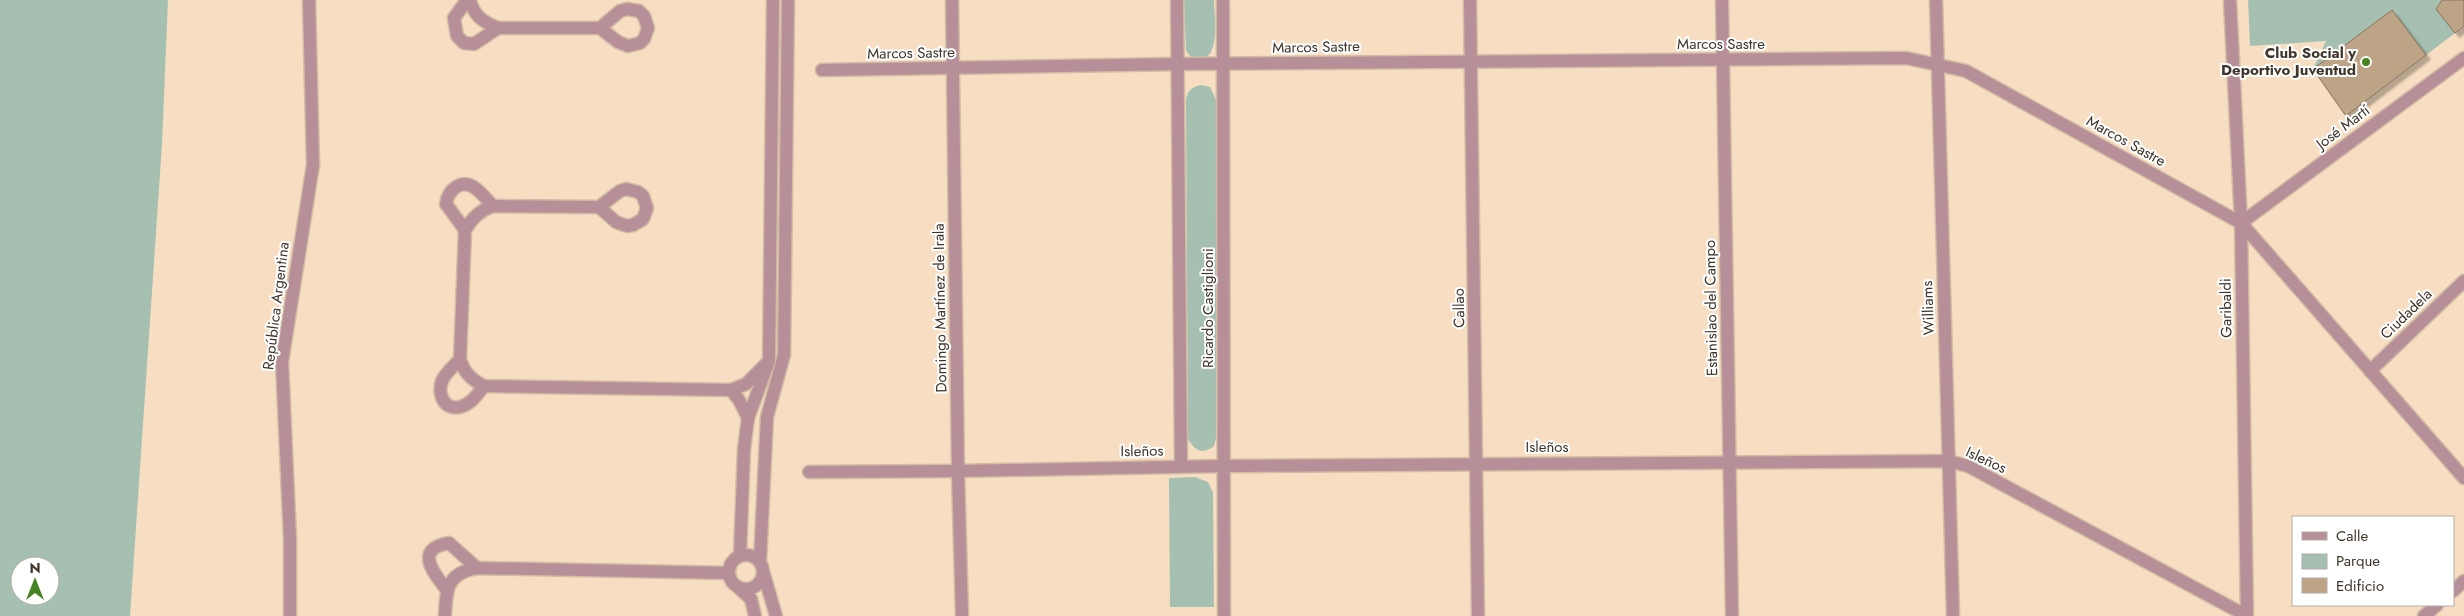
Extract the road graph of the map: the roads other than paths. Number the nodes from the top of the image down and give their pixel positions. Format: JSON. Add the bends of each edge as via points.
{"nodes":[{"id":1,"x":309,"y":0,"type":"edge"},
{"id":2,"x":469,"y":0,"type":"edge"},
{"id":3,"x":773,"y":0,"type":"edge"},
{"id":4,"x":788,"y":0,"type":"edge"},
{"id":5,"x":952,"y":0,"type":"edge"},
{"id":6,"x":1177,"y":0,"type":"edge"},
{"id":7,"x":1223,"y":0,"type":"edge"},
{"id":8,"x":1470,"y":0,"type":"edge"},
{"id":9,"x":1722,"y":0,"type":"edge"},
{"id":10,"x":1936,"y":0,"type":"edge"},
{"id":11,"x":2230,"y":0,"type":"edge"},
{"id":12,"x":498,"y":28,"type":"junction"},
{"id":13,"x":600,"y":28,"type":"dead end"},
{"id":14,"x":2464,"y":58,"type":"edge"},
{"id":15,"x":1723,"y":61,"type":"junction"},
{"id":16,"x":1471,"y":62,"type":"junction"},
{"id":17,"x":1177,"y":64,"type":"junction"},
{"id":18,"x":1224,"y":64,"type":"junction"},
{"id":19,"x":1937,"y":64,"type":"junction"},
{"id":20,"x":952,"y":68,"type":"junction"},
{"id":21,"x":822,"y":70,"type":"dead end"},
{"id":22,"x":493,"y":206,"type":"junction"},
{"id":23,"x":598,"y":207,"type":"dead end"},
{"id":24,"x":2240,"y":223,"type":"junction"},
{"id":25,"x":466,"y":230,"type":"junction"},
{"id":26,"x":2464,"y":281,"type":"edge"},
{"id":27,"x":460,"y":359,"type":"junction"},
{"id":28,"x":769,"y":361,"type":"junction"},
{"id":29,"x":2370,"y":371,"type":"junction"},
{"id":30,"x":484,"y":386,"type":"junction"},
{"id":31,"x":731,"y":390,"type":"junction"},
{"id":32,"x":748,"y":418,"type":"junction"},
{"id":33,"x":1730,"y":461,"type":"junction"},
{"id":34,"x":1948,"y":461,"type":"junction"},
{"id":35,"x":1478,"y":464,"type":"junction"},
{"id":36,"x":1181,"y":466,"type":"junction"},
{"id":37,"x":1224,"y":466,"type":"junction"},
{"id":38,"x":958,"y":471,"type":"junction"},
{"id":39,"x":809,"y":472,"type":"dead end"},
{"id":40,"x":2464,"y":478,"type":"edge"},
{"id":41,"x":740,"y":555,"type":"junction"},
{"id":42,"x":762,"y":566,"type":"junction"},
{"id":43,"x":477,"y":568,"type":"junction"},
{"id":44,"x":728,"y":573,"type":"junction"},
{"id":45,"x":2464,"y":581,"type":"edge"},
{"id":46,"x":740,"y":588,"type":"junction"},
{"id":47,"x":446,"y":589,"type":"junction"},
{"id":48,"x":2454,"y":590,"type":"edge"},
{"id":49,"x":2436,"y":606,"type":"edge"},
{"id":50,"x":290,"y":616,"type":"edge"},
{"id":51,"x":445,"y":616,"type":"edge"},
{"id":52,"x":755,"y":616,"type":"edge"},
{"id":53,"x":776,"y":616,"type":"edge"},
{"id":54,"x":962,"y":616,"type":"edge"},
{"id":55,"x":1224,"y":616,"type":"edge"},
{"id":56,"x":1478,"y":616,"type":"edge"},
{"id":57,"x":1732,"y":616,"type":"edge"},
{"id":58,"x":1952,"y":616,"type":"edge"},
{"id":59,"x":2247,"y":616,"type":"edge"},
{"id":60,"x":2424,"y":616,"type":"edge"}],
"edges":[{"from":1,"to":50,"type":"street","name":"República Argentina","via":[[313,165],[282,362]]},
{"from":2,"to":12,"type":"street","via":[[472,11],[484,23]]},
{"from":2,"to":12,"type":"street","via":[[454,18],[457,36],[464,43],[474,44]]},
{"from":3,"to":28,"type":"street"},
{"from":4,"to":42,"type":"street","via":[[784,355],[767,417]]},
{"from":5,"to":20,"type":"street","name":"Domingo Martínez de Irala"},
{"from":6,"to":17,"type":"street","name":"Ricardo Castiglioni"},
{"from":7,"to":18,"type":"street","name":"Ricardo Castiglioni"},
{"from":8,"to":16,"type":"street","name":"Callao"},
{"from":9,"to":15,"type":"street","name":"Estanislao del Campo"},
{"from":10,"to":19,"type":"street","name":"Williams"},
{"from":11,"to":24,"type":"street","name":"Garibaldi"},
{"from":12,"to":13,"type":"street"},
{"from":14,"to":24,"type":"street","name":"José Martí"},
{"from":15,"to":16,"type":"street","name":"Marcos Sastre"},
{"from":15,"to":19,"type":"street","name":"Marcos Sastre","via":[[1906,58]]},
{"from":15,"to":33,"type":"street","name":"Estanislao del Campo"},
{"from":16,"to":18,"type":"street","name":"Marcos Sastre"},
{"from":16,"to":35,"type":"street","name":"Callao"},
{"from":17,"to":18,"type":"street","name":"Marcos Sastre"},
{"from":17,"to":20,"type":"street","name":"Marcos Sastre"},
{"from":17,"to":36,"type":"street","name":"Ricardo Castiglioni"},
{"from":18,"to":37,"type":"street","name":"Ricardo Castiglioni"},
{"from":19,"to":24,"type":"street","name":"Marcos Sastre","via":[[1966,71]]},
{"from":19,"to":34,"type":"street","name":"Williams"},
{"from":20,"to":21,"type":"street","name":"Marcos Sastre"},
{"from":20,"to":38,"type":"street","name":"Domingo Martínez de Irala"},
{"from":22,"to":23,"type":"street"},
{"from":22,"to":25,"type":"street","via":[[483,209],[470,221]]},
{"from":22,"to":25,"type":"street","via":[[474,187],[465,184],[455,187],[448,194],[446,204]]},
{"from":24,"to":29,"type":"street","name":"Marcos Sastre"},
{"from":24,"to":59,"type":"street","name":"Garibaldi"},
{"from":25,"to":27,"type":"street"},
{"from":26,"to":29,"type":"street","name":"Ciudadela"},
{"from":27,"to":30,"type":"street","via":[[464,370]]},
{"from":27,"to":30,"type":"street","via":[[442,380],[442,400],[447,405],[459,407],[473,400]]},
{"from":28,"to":31,"type":"street","via":[[746,384]]},
{"from":28,"to":32,"type":"street"},
{"from":29,"to":40,"type":"street","name":"Marcos Sastre"},
{"from":30,"to":31,"type":"street"},
{"from":31,"to":32,"type":"street"},
{"from":32,"to":41,"type":"street"},
{"from":33,"to":34,"type":"street","name":"Isleños"},
{"from":33,"to":35,"type":"street","name":"Isleños"},
{"from":33,"to":57,"type":"street","name":"Estanislao del Campo"},
{"from":34,"to":58,"type":"street","name":"Williams"},
{"from":34,"to":59,"type":"street","name":"Isleños","via":[[1968,466]]},
{"from":35,"to":37,"type":"street","name":"Isleños"},
{"from":35,"to":56,"type":"street","name":"Callao"},
{"from":36,"to":37,"type":"street","name":"Isleños"},
{"from":36,"to":38,"type":"street","name":"Isleños"},
{"from":37,"to":55,"type":"street","name":"Ricardo Castiglioni"},
{"from":38,"to":39,"type":"street","name":"Isleños"},
{"from":38,"to":54,"type":"street","name":"Domingo Martínez de Irala"},
{"from":41,"to":42,"type":"street","via":[[754,556]]},
{"from":41,"to":44,"type":"street","via":[[734,559]]},
{"from":42,"to":46,"type":"street","via":[[762,579],[756,586]]},
{"from":42,"to":53,"type":"street"},
{"from":43,"to":44,"type":"street"},
{"from":43,"to":47,"type":"street","via":[[466,570],[454,578]]},
{"from":43,"to":47,"type":"street","via":[[449,543],[438,544],[428,561]]},
{"from":44,"to":46,"type":"street"},
{"from":45,"to":48,"type":"street"},
{"from":46,"to":52,"type":"street","via":[[751,599]]},
{"from":47,"to":51,"type":"street"},
{"from":49,"to":60,"type":"street"}]}
